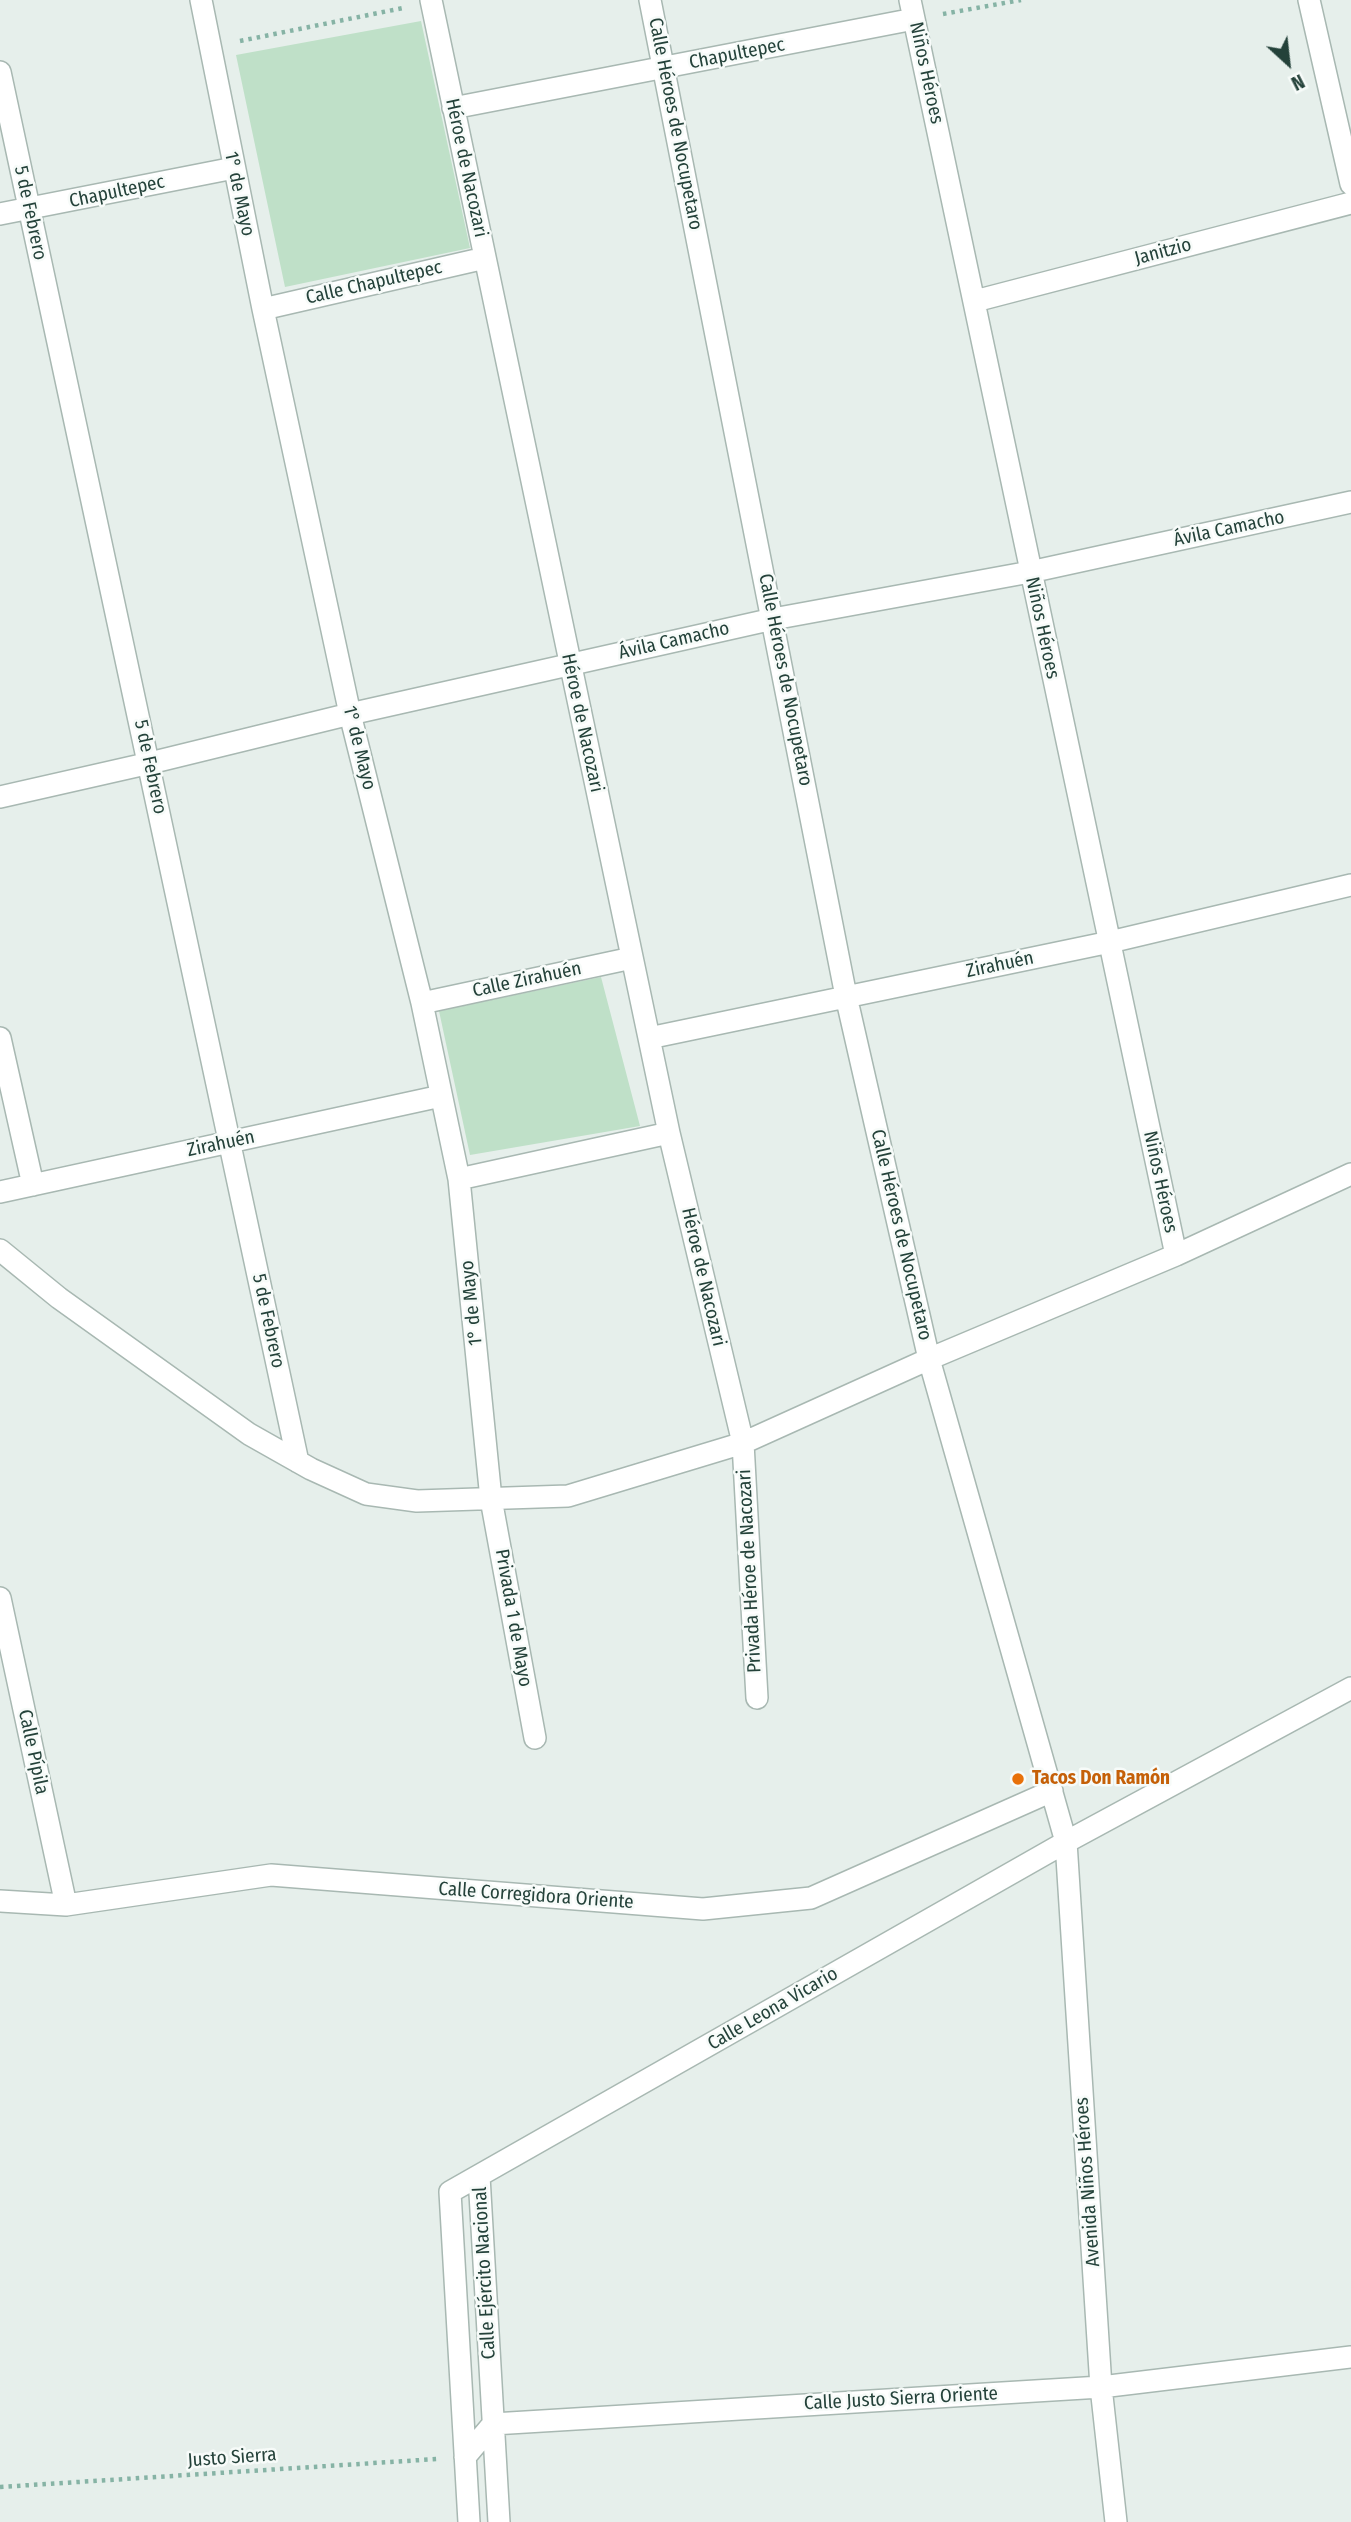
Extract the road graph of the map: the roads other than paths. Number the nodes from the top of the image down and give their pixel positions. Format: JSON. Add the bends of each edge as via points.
{"nodes":[{"id":1,"x":201,"y":0,"type":"edge"},
{"id":2,"x":650,"y":0,"type":"edge"},
{"id":3,"x":1309,"y":0,"type":"edge"},
{"id":4,"x":431,"y":1,"type":"edge"},
{"id":5,"x":912,"y":10,"type":"edge"},
{"id":6,"x":665,"y":68,"type":"junction"},
{"id":7,"x":0,"y":72,"type":"edge"},
{"id":8,"x":453,"y":107,"type":"junction"},
{"id":9,"x":234,"y":168,"type":"junction"},
{"id":10,"x":1351,"y":184,"type":"edge"},
{"id":11,"x":1351,"y":203,"type":"edge"},
{"id":12,"x":29,"y":210,"type":"junction"},
{"id":13,"x":0,"y":215,"type":"edge"},
{"id":14,"x":485,"y":258,"type":"junction"},
{"id":15,"x":975,"y":301,"type":"junction"},
{"id":16,"x":263,"y":309,"type":"junction"},
{"id":17,"x":1351,"y":502,"type":"edge"},
{"id":18,"x":1030,"y":572,"type":"junction"},
{"id":19,"x":773,"y":619,"type":"junction"},
{"id":20,"x":570,"y":664,"type":"junction"},
{"id":21,"x":350,"y":714,"type":"junction"},
{"id":22,"x":150,"y":763,"type":"junction"},
{"id":23,"x":0,"y":797,"type":"edge"},
{"id":24,"x":1351,"y":885,"type":"edge"},
{"id":25,"x":1110,"y":942,"type":"junction"},
{"id":26,"x":632,"y":958,"type":"junction"},
{"id":27,"x":846,"y":996,"type":"junction"},
{"id":28,"x":422,"y":1003,"type":"junction"},
{"id":29,"x":0,"y":1038,"type":"edge"},
{"id":30,"x":649,"y":1038,"type":"junction"},
{"id":31,"x":441,"y":1096,"type":"junction"},
{"id":32,"x":669,"y":1133,"type":"junction"},
{"id":33,"x":230,"y":1142,"type":"junction"},
{"id":34,"x":1351,"y":1174,"type":"edge"},
{"id":35,"x":459,"y":1179,"type":"junction"},
{"id":36,"x":33,"y":1185,"type":"junction"},
{"id":37,"x":0,"y":1192,"type":"edge"},
{"id":38,"x":0,"y":1251,"type":"edge"},
{"id":39,"x":1176,"y":1255,"type":"junction"},
{"id":40,"x":929,"y":1359,"type":"junction"},
{"id":41,"x":743,"y":1443,"type":"junction"},
{"id":42,"x":298,"y":1462,"type":"junction"},
{"id":43,"x":491,"y":1499,"type":"junction"},
{"id":44,"x":0,"y":1598,"type":"edge"},
{"id":45,"x":1351,"y":1688,"type":"edge"},
{"id":46,"x":757,"y":1698,"type":"dead end"},
{"id":47,"x":535,"y":1738,"type":"dead end"},
{"id":48,"x":1052,"y":1791,"type":"junction"},
{"id":49,"x":1066,"y":1842,"type":"junction"},
{"id":50,"x":0,"y":1901,"type":"edge"},
{"id":51,"x":66,"y":1905,"type":"junction"},
{"id":52,"x":479,"y":2176,"type":"junction"},
{"id":53,"x":1351,"y":2357,"type":"edge"},
{"id":54,"x":1101,"y":2387,"type":"junction"},
{"id":55,"x":493,"y":2424,"type":"junction"},
{"id":56,"x":466,"y":2457,"type":"junction"},
{"id":57,"x":469,"y":2522,"type":"edge"},
{"id":58,"x":499,"y":2522,"type":"edge"},
{"id":59,"x":1116,"y":2522,"type":"edge"}],
"edges":[{"from":1,"to":9,"type":"street","name":"1° de Mayo"},
{"from":2,"to":6,"type":"street","name":"Calle Héroes de Nocupetaro"},
{"from":3,"to":10,"type":"street"},
{"from":4,"to":8,"type":"street","name":"Héroe de Nacozari"},
{"from":5,"to":6,"type":"street","name":"Chapultepec"},
{"from":5,"to":15,"type":"street","name":"Niños Héroes"},
{"from":6,"to":8,"type":"street","name":"Chapultepec"},
{"from":6,"to":19,"type":"street","name":"Calle Héroes de Nocupetaro"},
{"from":7,"to":12,"type":"street","name":"5 de Febrero"},
{"from":8,"to":14,"type":"street","name":"Héroe de Nacozari"},
{"from":9,"to":12,"type":"street","name":"Chapultepec"},
{"from":9,"to":16,"type":"street","name":"1° de Mayo"},
{"from":11,"to":15,"type":"street","name":"Janitzio"},
{"from":12,"to":13,"type":"street","name":"Chapultepec"},
{"from":12,"to":22,"type":"street","name":"5 de Febrero"},
{"from":14,"to":16,"type":"street","name":"Calle Chapultepec"},
{"from":14,"to":20,"type":"street","name":"Héroe de Nacozari"},
{"from":15,"to":18,"type":"street","name":"Niños Héroes"},
{"from":16,"to":21,"type":"street","name":"1° de Mayo"},
{"from":17,"to":18,"type":"street","name":"Ávila Camacho"},
{"from":18,"to":19,"type":"street","name":"Ávila Camacho"},
{"from":18,"to":25,"type":"street","name":"Niños Héroes"},
{"from":19,"to":20,"type":"street","name":"Ávila Camacho"},
{"from":19,"to":27,"type":"street","name":"Calle Héroes de Nocupetaro"},
{"from":20,"to":21,"type":"street","name":"Ávila Camacho"},
{"from":20,"to":26,"type":"street","name":"Héroe de Nacozari"},
{"from":21,"to":22,"type":"street","name":"Ávila Camacho"},
{"from":21,"to":28,"type":"street","name":"1° de Mayo"},
{"from":22,"to":23,"type":"street","name":"Ávila Camacho"},
{"from":22,"to":33,"type":"street","name":"5 de Febrero"},
{"from":24,"to":25,"type":"street","name":"Zirahuén"},
{"from":25,"to":27,"type":"street","name":"Zirahuén"},
{"from":25,"to":39,"type":"street","name":"Niños Héroes"},
{"from":26,"to":28,"type":"street","name":"Calle Zirahuén"},
{"from":26,"to":30,"type":"street","name":"Héroe de Nacozari"},
{"from":27,"to":30,"type":"street","name":"Zirahuén"},
{"from":27,"to":40,"type":"street","name":"Calle Héroes de Nocupetaro"},
{"from":28,"to":31,"type":"street","name":"1° de Mayo"},
{"from":29,"to":36,"type":"street"},
{"from":30,"to":32,"type":"street","name":"Héroe de Nacozari"},
{"from":31,"to":33,"type":"street","name":"Zirahuén"},
{"from":31,"to":35,"type":"street","name":"1° de Mayo"},
{"from":32,"to":35,"type":"street"},
{"from":32,"to":41,"type":"street","name":"Héroe de Nacozari"},
{"from":33,"to":36,"type":"street","name":"Zirahuén"},
{"from":33,"to":42,"type":"street","name":"5 de Febrero"},
{"from":34,"to":39,"type":"street"},
{"from":35,"to":43,"type":"street","name":"1° de Mayo"},
{"from":36,"to":37,"type":"street","name":"Zirahuén"},
{"from":38,"to":42,"type":"street","via":[[249,1434]]},
{"from":39,"to":40,"type":"street"},
{"from":40,"to":41,"type":"street"},
{"from":40,"to":48,"type":"street"},
{"from":41,"to":43,"type":"street","via":[[568,1496]]},
{"from":41,"to":46,"type":"street","name":"Privada Héroe de Nacozari"},
{"from":42,"to":43,"type":"street","via":[[366,1494],[417,1501]]},
{"from":43,"to":47,"type":"street","name":"Privada 1 de Mayo"},
{"from":44,"to":51,"type":"street","name":"Calle Pípila"},
{"from":45,"to":49,"type":"street"},
{"from":48,"to":49,"type":"street"},
{"from":48,"to":51,"type":"street","name":"Calle Corregidora Oriente","via":[[811,1898],[703,1909],[271,1875]]},
{"from":49,"to":52,"type":"street","name":"Calle Leona Vicario"},
{"from":49,"to":54,"type":"street","name":"Avenida Niños Héroes"},
{"from":50,"to":51,"type":"street","name":"Calle Corregidora Oriente"},
{"from":52,"to":55,"type":"street","name":"Calle Ejército Nacional"},
{"from":52,"to":56,"type":"street","name":"Calle Ejército Nacional","via":[[450,2192]]},
{"from":53,"to":54,"type":"street","name":"Calle Justo Sierra Oriente"},
{"from":54,"to":55,"type":"street","name":"Calle Justo Sierra Oriente"},
{"from":54,"to":59,"type":"street","name":"Avenida Niños Héroes"},
{"from":55,"to":56,"type":"street"},
{"from":55,"to":58,"type":"street","name":"Calle Ejército Nacional"},
{"from":56,"to":57,"type":"street","name":"Calle Ejército Nacional"}]}
